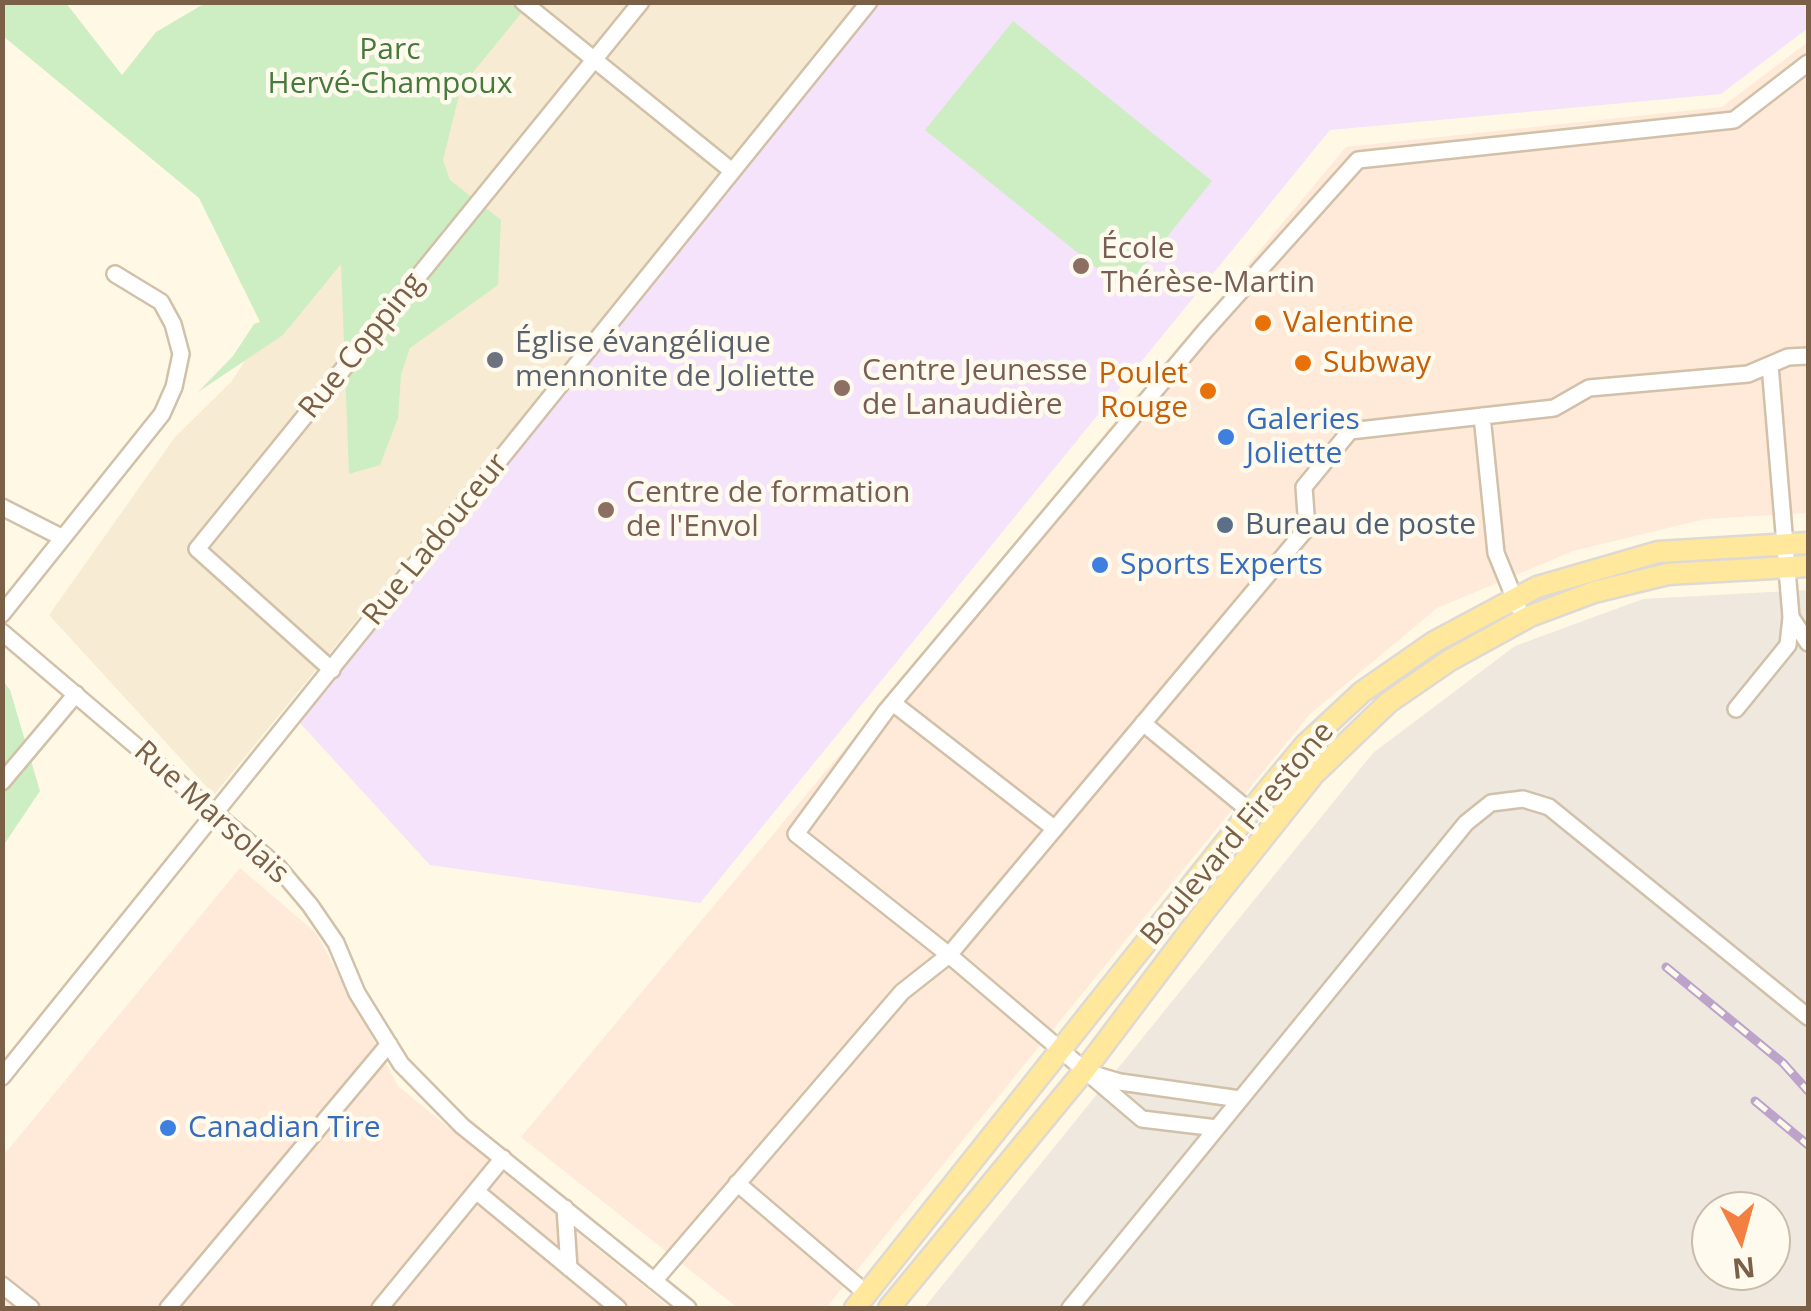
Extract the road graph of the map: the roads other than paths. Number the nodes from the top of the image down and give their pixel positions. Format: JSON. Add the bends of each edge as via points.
{"nodes":[{"id":1,"x":522,"y":2,"type":"edge"},
{"id":2,"x":641,"y":2,"type":"edge"},
{"id":3,"x":869,"y":2,"type":"edge"},
{"id":4,"x":593,"y":62,"type":"junction"},
{"id":5,"x":1808,"y":63,"type":"edge"},
{"id":6,"x":732,"y":170,"type":"junction"},
{"id":7,"x":115,"y":274,"type":"dead end"},
{"id":8,"x":1808,"y":356,"type":"edge"},
{"id":9,"x":1770,"y":364,"type":"junction"},
{"id":10,"x":1482,"y":416,"type":"junction"},
{"id":11,"x":2,"y":508,"type":"edge"},
{"id":12,"x":63,"y":538,"type":"junction"},
{"id":13,"x":1808,"y":542,"type":"edge"},
{"id":14,"x":1786,"y":544,"type":"junction"},
{"id":15,"x":1798,"y":566,"type":"edge"},
{"id":16,"x":1514,"y":598,"type":"junction"},
{"id":17,"x":2,"y":614,"type":"edge"},
{"id":18,"x":1791,"y":617,"type":"junction"},
{"id":19,"x":1524,"y":620,"type":"junction"},
{"id":20,"x":2,"y":632,"type":"edge"},
{"id":21,"x":1808,"y":643,"type":"edge"},
{"id":22,"x":332,"y":670,"type":"junction"},
{"id":23,"x":76,"y":694,"type":"junction"},
{"id":24,"x":893,"y":703,"type":"junction"},
{"id":25,"x":1736,"y":709,"type":"dead end"},
{"id":26,"x":1143,"y":724,"type":"junction"},
{"id":27,"x":2,"y":782,"type":"edge"},
{"id":28,"x":1250,"y":812,"type":"junction"},
{"id":29,"x":215,"y":814,"type":"junction"},
{"id":30,"x":1055,"y":829,"type":"junction"},
{"id":31,"x":949,"y":955,"type":"junction"},
{"id":32,"x":1808,"y":1017,"type":"edge"},
{"id":33,"x":388,"y":1044,"type":"junction"},
{"id":34,"x":1064,"y":1050,"type":"junction"},
{"id":35,"x":1084,"y":1071,"type":"junction"},
{"id":36,"x":2,"y":1077,"type":"edge"},
{"id":37,"x":1240,"y":1100,"type":"junction"},
{"id":38,"x":1217,"y":1128,"type":"junction"},
{"id":39,"x":503,"y":1158,"type":"junction"},
{"id":40,"x":737,"y":1183,"type":"junction"},
{"id":41,"x":476,"y":1191,"type":"junction"},
{"id":42,"x":565,"y":1208,"type":"junction"},
{"id":43,"x":569,"y":1268,"type":"junction"},
{"id":44,"x":654,"y":1280,"type":"junction"},
{"id":45,"x":2,"y":1286,"type":"edge"},
{"id":46,"x":862,"y":1301,"type":"edge"},
{"id":47,"x":30,"y":1308,"type":"edge"},
{"id":48,"x":168,"y":1308,"type":"edge"},
{"id":49,"x":380,"y":1308,"type":"edge"},
{"id":50,"x":618,"y":1308,"type":"edge"},
{"id":51,"x":688,"y":1308,"type":"edge"},
{"id":52,"x":889,"y":1308,"type":"edge"},
{"id":53,"x":1070,"y":1308,"type":"edge"}],
"edges":[{"from":1,"to":4,"type":"street"},
{"from":2,"to":4,"type":"street","name":"Rue Copping"},
{"from":3,"to":6,"type":"street","name":"Rue Ladouceur"},
{"from":4,"to":6,"type":"street"},
{"from":4,"to":22,"type":"street","name":"Rue Copping","via":[[197,549]]},
{"from":5,"to":24,"type":"street","via":[[1734,120],[1358,160],[1204,332]]},
{"from":6,"to":22,"type":"street","name":"Rue Ladouceur"},
{"from":7,"to":12,"type":"street","via":[[161,302],[181,354],[162,414]]},
{"from":8,"to":9,"type":"street"},
{"from":9,"to":10,"type":"street","via":[[1748,374],[1589,388],[1554,408]]},
{"from":9,"to":14,"type":"street"},
{"from":10,"to":16,"type":"street","via":[[1496,553]]},
{"from":10,"to":26,"type":"street","via":[[1350,431],[1304,487],[1307,528]]},
{"from":11,"to":12,"type":"street"},
{"from":12,"to":17,"type":"street"},
{"from":13,"to":14,"type":"main road","name":"Boulevard Firestone"},
{"from":14,"to":15,"type":"street"},
{"from":14,"to":16,"type":"main road","name":"Boulevard Firestone","via":[[1658,552]]},
{"from":15,"to":18,"type":"street"},
{"from":15,"to":19,"type":"main road","name":"Boulevard Firestone","via":[[1668,574],[1594,592]]},
{"from":16,"to":19,"type":"street"},
{"from":16,"to":28,"type":"main road","name":"Boulevard Firestone","via":[[1362,692],[1305,745]]},
{"from":18,"to":21,"type":"street"},
{"from":18,"to":25,"type":"street","via":[[1788,645]]},
{"from":19,"to":35,"type":"main road","name":"Boulevard Firestone","via":[[1389,702],[1314,774]]},
{"from":20,"to":23,"type":"street","name":"Rue Marsolais"},
{"from":22,"to":29,"type":"street","name":"Rue Ladouceur"},
{"from":23,"to":27,"type":"street"},
{"from":23,"to":29,"type":"street","name":"Rue Marsolais"},
{"from":24,"to":30,"type":"street"},
{"from":24,"to":31,"type":"street","via":[[796,834]]},
{"from":26,"to":28,"type":"street"},
{"from":26,"to":30,"type":"street"},
{"from":28,"to":34,"type":"main road","name":"Boulevard Firestone"},
{"from":29,"to":33,"type":"street","name":"Rue Marsolais","via":[[277,866],[310,905]]},
{"from":29,"to":36,"type":"street","name":"Rue Ladouceur"},
{"from":30,"to":31,"type":"street"},
{"from":31,"to":34,"type":"street"},
{"from":31,"to":40,"type":"street","via":[[902,992]]},
{"from":32,"to":37,"type":"street","via":[[1549,808],[1523,800],[1492,803],[1466,823]]},
{"from":33,"to":39,"type":"street","name":"Rue Marsolais","via":[[462,1126]]},
{"from":33,"to":48,"type":"street"},
{"from":34,"to":35,"type":"street"},
{"from":34,"to":46,"type":"main road","name":"Boulevard Firestone"},
{"from":35,"to":37,"type":"street"},
{"from":35,"to":38,"type":"street","via":[[1142,1119]]},
{"from":35,"to":52,"type":"main road","name":"Boulevard Firestone"},
{"from":37,"to":38,"type":"street"},
{"from":38,"to":53,"type":"street"},
{"from":39,"to":41,"type":"street"},
{"from":39,"to":42,"type":"street","name":"Rue Marsolais"},
{"from":40,"to":44,"type":"street"},
{"from":40,"to":46,"type":"street"},
{"from":41,"to":43,"type":"street"},
{"from":41,"to":49,"type":"street"},
{"from":42,"to":43,"type":"street"},
{"from":42,"to":44,"type":"street","name":"Rue Marsolais"},
{"from":43,"to":50,"type":"street"},
{"from":44,"to":51,"type":"street","name":"Rue Marsolais"},
{"from":45,"to":47,"type":"street"}]}
